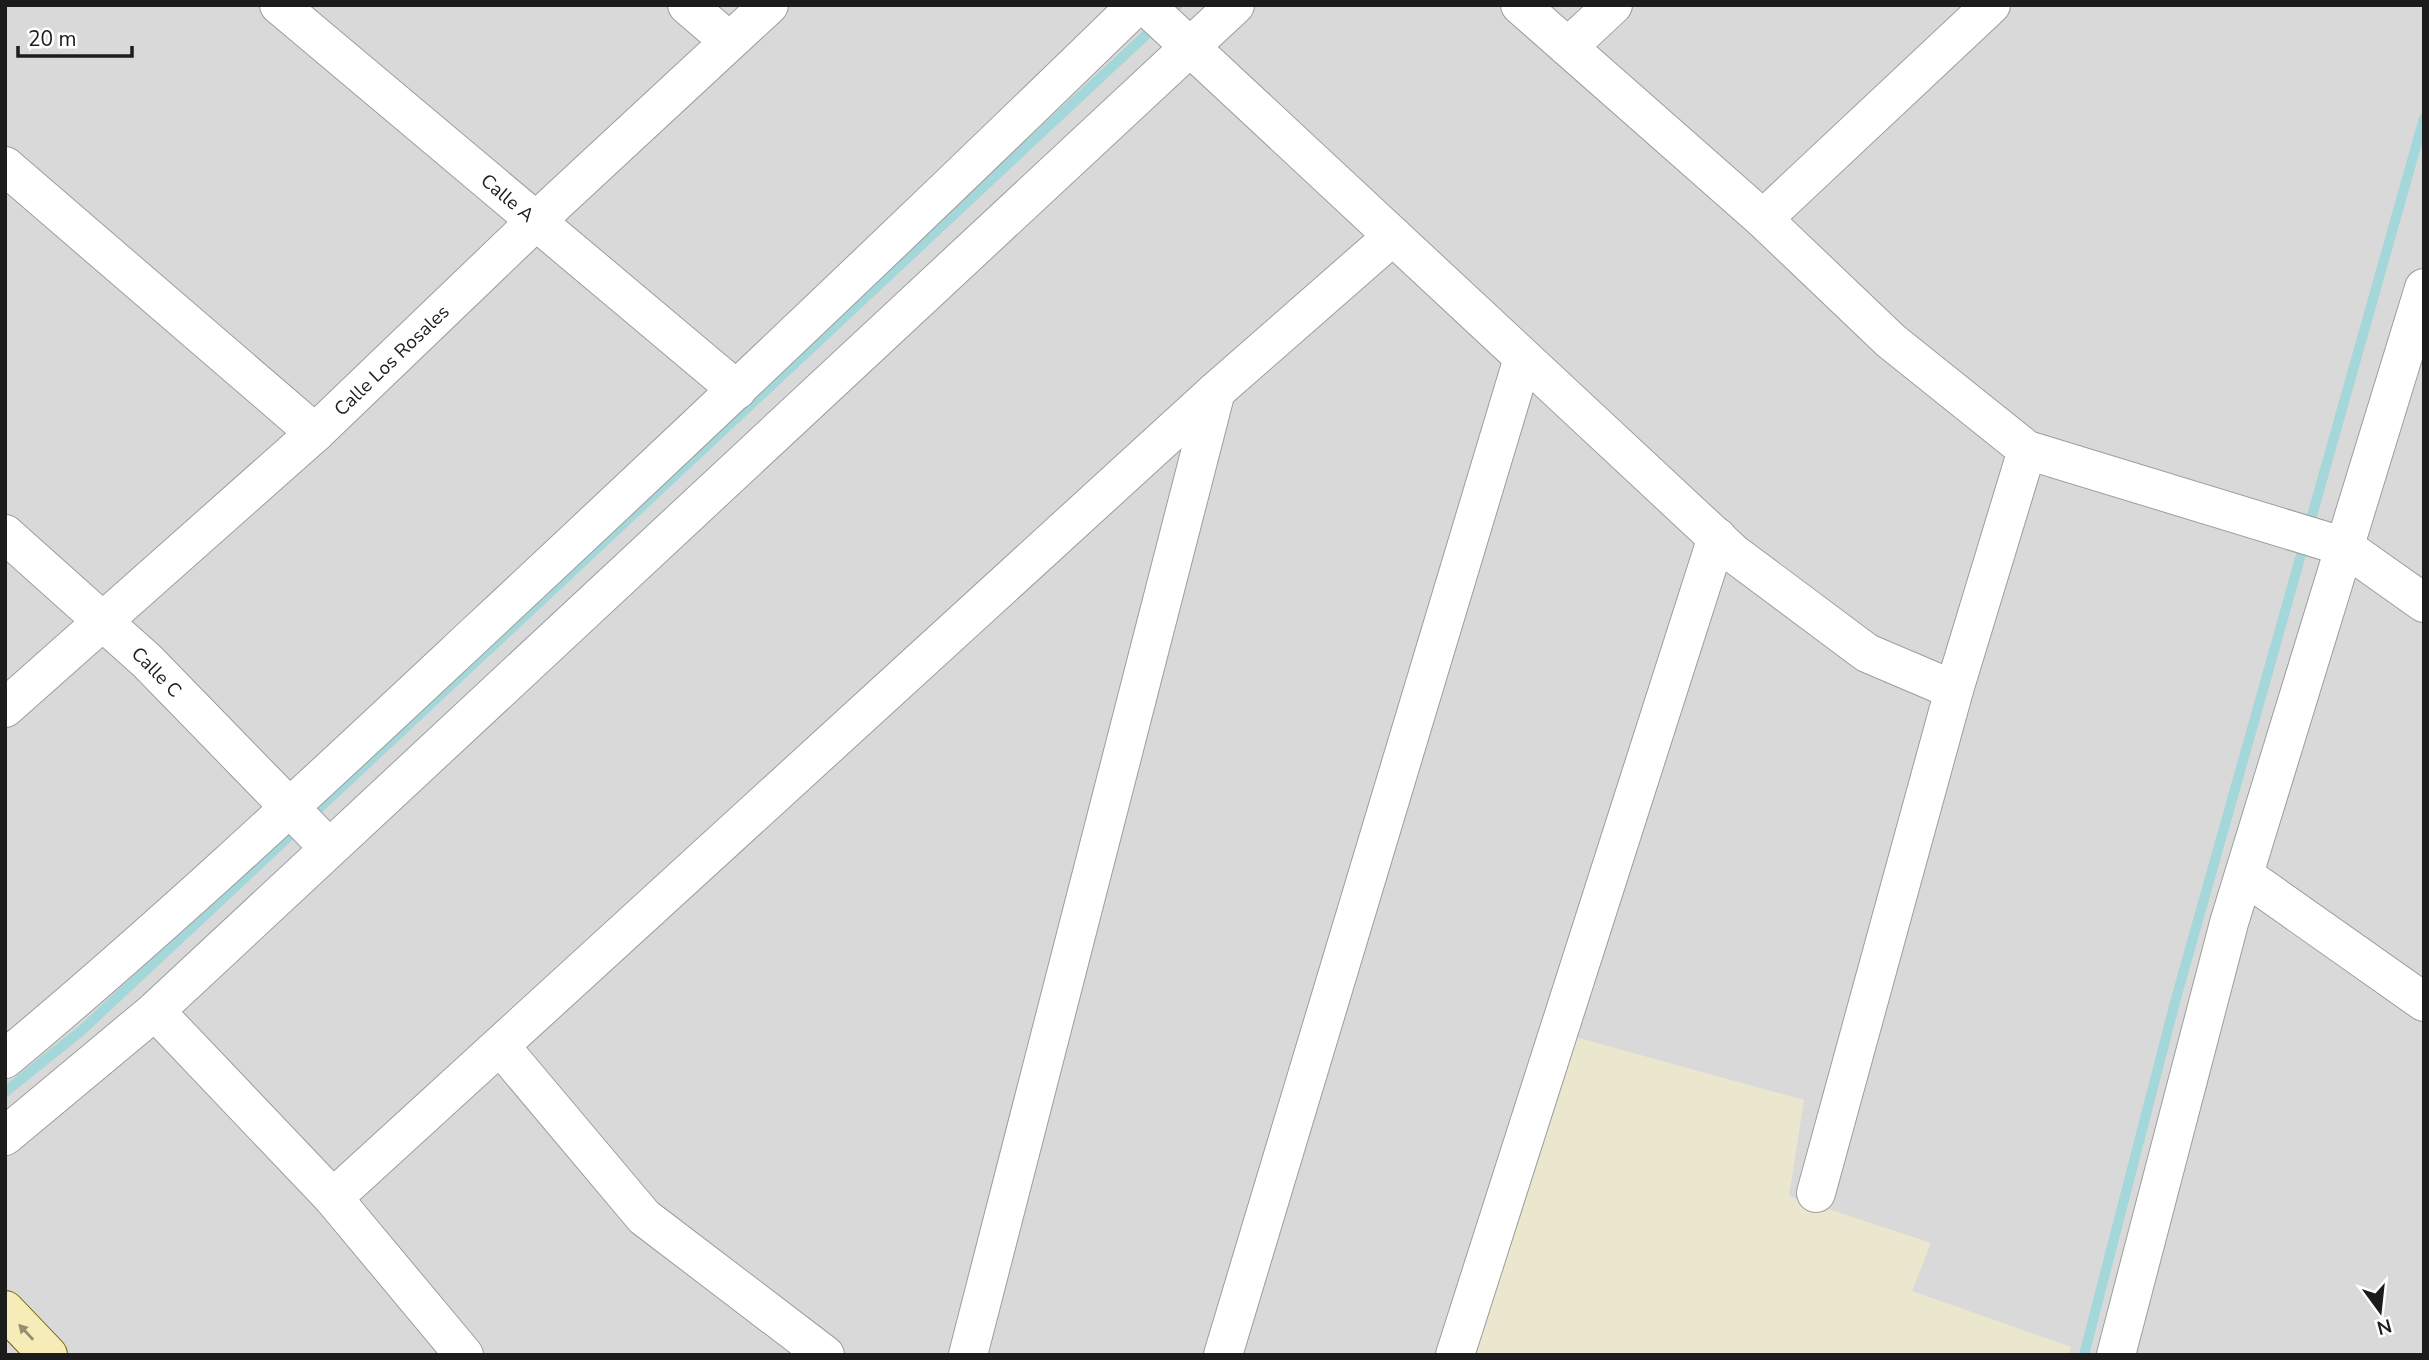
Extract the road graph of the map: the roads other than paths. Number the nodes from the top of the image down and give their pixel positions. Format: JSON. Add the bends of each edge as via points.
{"nodes":[{"id":1,"x":279,"y":5,"type":"edge"},
{"id":2,"x":687,"y":5,"type":"edge"},
{"id":3,"x":769,"y":5,"type":"edge"},
{"id":4,"x":1236,"y":5,"type":"edge"},
{"id":5,"x":1520,"y":5,"type":"edge"},
{"id":6,"x":1613,"y":5,"type":"edge"},
{"id":7,"x":1991,"y":5,"type":"edge"},
{"id":8,"x":1159,"y":20,"type":"edge"},
{"id":9,"x":729,"y":41,"type":"junction"},
{"id":10,"x":1568,"y":47,"type":"junction"},
{"id":11,"x":5,"y":166,"type":"edge"},
{"id":12,"x":1763,"y":219,"type":"junction"},
{"id":13,"x":536,"y":221,"type":"junction"},
{"id":14,"x":1393,"y":236,"type":"junction"},
{"id":15,"x":2424,"y":288,"type":"edge"},
{"id":16,"x":1523,"y":358,"type":"junction"},
{"id":17,"x":737,"y":390,"type":"junction"},
{"id":18,"x":1216,"y":391,"type":"junction"},
{"id":19,"x":315,"y":433,"type":"junction"},
{"id":20,"x":2027,"y":450,"type":"junction"},
{"id":21,"x":5,"y":534,"type":"edge"},
{"id":22,"x":1717,"y":537,"type":"junction"},
{"id":23,"x":2344,"y":548,"type":"junction"},
{"id":24,"x":2424,"y":603,"type":"edge"},
{"id":25,"x":103,"y":622,"type":"junction"},
{"id":26,"x":1954,"y":691,"type":"junction"},
{"id":27,"x":5,"y":708,"type":"edge"},
{"id":28,"x":310,"y":828,"type":"junction"},
{"id":29,"x":2244,"y":875,"type":"junction"},
{"id":30,"x":2424,"y":1002,"type":"edge"},
{"id":31,"x":155,"y":1011,"type":"junction"},
{"id":32,"x":501,"y":1047,"type":"junction"},
{"id":33,"x":5,"y":1059,"type":"edge"},
{"id":34,"x":5,"y":1136,"type":"edge"},
{"id":35,"x":1816,"y":1193,"type":"dead end"},
{"id":36,"x":333,"y":1198,"type":"junction"},
{"id":37,"x":5,"y":1310,"type":"edge"},
{"id":38,"x":48,"y":1355,"type":"edge"},
{"id":39,"x":464,"y":1355,"type":"edge"},
{"id":40,"x":825,"y":1355,"type":"edge"},
{"id":41,"x":968,"y":1355,"type":"edge"},
{"id":42,"x":1223,"y":1355,"type":"edge"},
{"id":43,"x":1455,"y":1355,"type":"edge"},
{"id":44,"x":2116,"y":1355,"type":"edge"}],
"edges":[{"from":1,"to":13,"type":"street","name":"Calle A"},
{"from":2,"to":9,"type":"street"},
{"from":3,"to":9,"type":"street","name":"Calle Los Rosales"},
{"from":4,"to":8,"type":"street"},
{"from":5,"to":10,"type":"street"},
{"from":6,"to":10,"type":"street"},
{"from":7,"to":12,"type":"street"},
{"from":8,"to":14,"type":"street"},
{"from":8,"to":17,"type":"street"},
{"from":8,"to":28,"type":"street"},
{"from":9,"to":13,"type":"street","name":"Calle Los Rosales"},
{"from":10,"to":12,"type":"street"},
{"from":11,"to":19,"type":"street"},
{"from":12,"to":20,"type":"street","via":[[1891,341]]},
{"from":13,"to":17,"type":"street","name":"Calle A"},
{"from":13,"to":19,"type":"street","name":"Calle Los Rosales"},
{"from":14,"to":16,"type":"street"},
{"from":14,"to":18,"type":"street"},
{"from":15,"to":23,"type":"street"},
{"from":16,"to":22,"type":"street"},
{"from":16,"to":42,"type":"street"},
{"from":17,"to":28,"type":"street"},
{"from":18,"to":32,"type":"street"},
{"from":18,"to":41,"type":"street"},
{"from":19,"to":25,"type":"street","name":"Calle Los Rosales"},
{"from":20,"to":23,"type":"street"},
{"from":20,"to":26,"type":"street"},
{"from":21,"to":25,"type":"street","name":"Calle C"},
{"from":22,"to":26,"type":"street","via":[[1867,653]]},
{"from":22,"to":43,"type":"street"},
{"from":23,"to":24,"type":"street"},
{"from":23,"to":29,"type":"street"},
{"from":25,"to":27,"type":"street","name":"Calle Los Rosales"},
{"from":25,"to":28,"type":"street","name":"Calle C"},
{"from":26,"to":35,"type":"street"},
{"from":28,"to":31,"type":"street"},
{"from":28,"to":33,"type":"street","via":[[114,968]]},
{"from":29,"to":30,"type":"street"},
{"from":29,"to":44,"type":"street"},
{"from":31,"to":34,"type":"street"},
{"from":31,"to":36,"type":"street"},
{"from":32,"to":36,"type":"street"},
{"from":32,"to":40,"type":"street","via":[[644,1217]]},
{"from":36,"to":39,"type":"street"},
{"from":38,"to":37,"type":"street","one_way":true}]}
